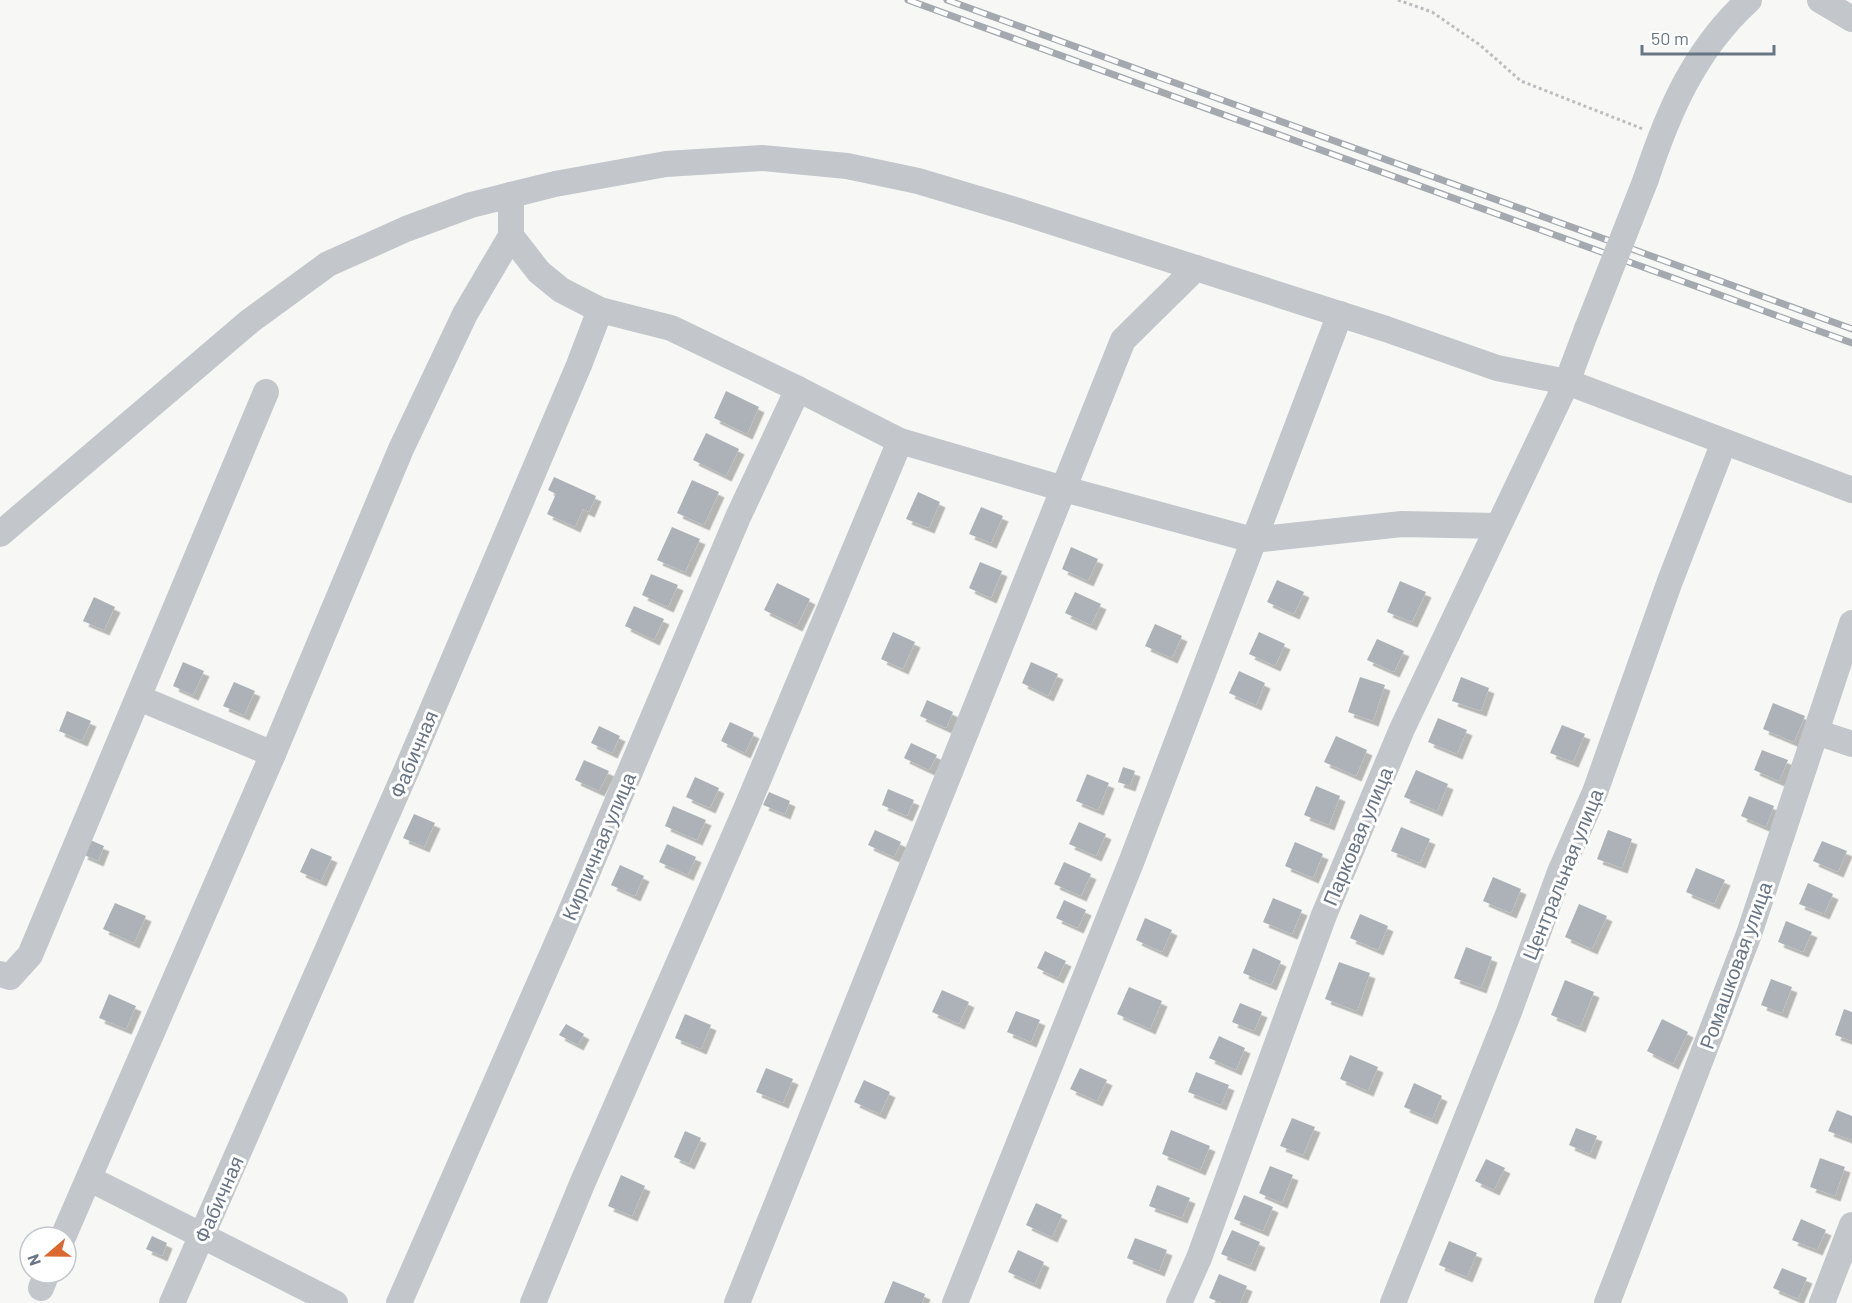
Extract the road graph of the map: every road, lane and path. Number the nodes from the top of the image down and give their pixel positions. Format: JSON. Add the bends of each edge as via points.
{"nodes":[{"id":1,"x":1398,"y":0,"type":"edge"},
{"id":2,"x":1749,"y":0,"type":"edge"},
{"id":3,"x":1820,"y":0,"type":"edge"},
{"id":4,"x":1852,"y":19,"type":"edge"},
{"id":5,"x":1660,"y":135,"type":"junction"},
{"id":6,"x":511,"y":195,"type":"junction"},
{"id":7,"x":512,"y":236,"type":"junction"},
{"id":8,"x":1196,"y":268,"type":"junction"},
{"id":9,"x":600,"y":310,"type":"junction"},
{"id":10,"x":1340,"y":314,"type":"junction"},
{"id":11,"x":1567,"y":382,"type":"junction"},
{"id":12,"x":798,"y":388,"type":"junction"},
{"id":13,"x":266,"y":392,"type":"dead end"},
{"id":14,"x":900,"y":441,"type":"junction"},
{"id":15,"x":1724,"y":442,"type":"junction"},
{"id":16,"x":1064,"y":489,"type":"junction"},
{"id":17,"x":1852,"y":490,"type":"edge"},
{"id":18,"x":1497,"y":526,"type":"junction"},
{"id":19,"x":0,"y":534,"type":"edge"},
{"id":20,"x":1253,"y":540,"type":"junction"},
{"id":21,"x":1852,"y":623,"type":"edge"},
{"id":22,"x":139,"y":698,"type":"junction"},
{"id":23,"x":1816,"y":732,"type":"junction"},
{"id":24,"x":1852,"y":744,"type":"edge"},
{"id":25,"x":273,"y":754,"type":"junction"},
{"id":26,"x":0,"y":974,"type":"edge"},
{"id":27,"x":90,"y":1179,"type":"junction"},
{"id":28,"x":69,"y":1225,"type":"edge"},
{"id":29,"x":1852,"y":1225,"type":"edge"},
{"id":30,"x":201,"y":1236,"type":"junction"},
{"id":31,"x":172,"y":1303,"type":"edge"},
{"id":32,"x":335,"y":1303,"type":"edge"},
{"id":33,"x":399,"y":1303,"type":"edge"},
{"id":34,"x":533,"y":1303,"type":"edge"},
{"id":35,"x":737,"y":1303,"type":"edge"},
{"id":36,"x":955,"y":1303,"type":"edge"},
{"id":37,"x":1179,"y":1303,"type":"edge"},
{"id":38,"x":1393,"y":1303,"type":"edge"},
{"id":39,"x":1607,"y":1303,"type":"edge"},
{"id":40,"x":1822,"y":1303,"type":"edge"}],
"edges":[{"from":1,"to":5,"type":"path","via":[[1432,12],[1480,45],[1521,81]]},
{"from":2,"to":5,"type":"street","name":"Парковая улица","via":[[1727,20],[1688,75]]},
{"from":3,"to":4,"type":"street"},
{"from":5,"to":11,"type":"street","name":"Парковая улица","bridge":true},
{"from":6,"to":7,"type":"street"},
{"from":6,"to":8,"type":"street","via":[[666,164],[762,158],[847,166],[929,184]]},
{"from":6,"to":19,"type":"street","via":[[406,229],[328,264],[250,321]]},
{"from":7,"to":9,"type":"street","via":[[539,272],[561,290]]},
{"from":7,"to":25,"type":"street","via":[[465,314],[401,449]]},
{"from":8,"to":10,"type":"street"},
{"from":8,"to":16,"type":"street","via":[[1123,340]]},
{"from":9,"to":12,"type":"street","via":[[671,328]]},
{"from":9,"to":30,"type":"street","name":"Фабичная","via":[[407,769]]},
{"from":10,"to":11,"type":"street","via":[[1497,368]]},
{"from":10,"to":20,"type":"street"},
{"from":11,"to":15,"type":"street"},
{"from":11,"to":18,"type":"street","name":"Парковая улица"},
{"from":12,"to":14,"type":"street"},
{"from":12,"to":33,"type":"street","name":"Кирпичная улица","via":[[738,517]]},
{"from":13,"to":22,"type":"street"},
{"from":14,"to":16,"type":"street"},
{"from":14,"to":34,"type":"street"},
{"from":15,"to":17,"type":"street"},
{"from":15,"to":38,"type":"street","name":"Центральная улица","via":[[1595,792],[1560,872],[1509,1012]]},
{"from":16,"to":20,"type":"street"},
{"from":16,"to":35,"type":"street"},
{"from":18,"to":20,"type":"street","via":[[1402,524]]},
{"from":18,"to":37,"type":"street","name":"Парковая улица","via":[[1402,729],[1324,915]]},
{"from":20,"to":36,"type":"street","via":[[1132,860]]},
{"from":21,"to":23,"type":"street","name":"Ромашковая улица"},
{"from":22,"to":25,"type":"street"},
{"from":22,"to":26,"type":"street","via":[[30,956],[10,977]]},
{"from":23,"to":24,"type":"street"},
{"from":23,"to":39,"type":"street","name":"Ромашковая улица","via":[[1749,934]]},
{"from":25,"to":27,"type":"street"},
{"from":27,"to":28,"type":"street"},
{"from":27,"to":30,"type":"street"},
{"from":29,"to":40,"type":"street"},
{"from":30,"to":31,"type":"street","name":"Фабичная"},
{"from":30,"to":32,"type":"street"}]}
